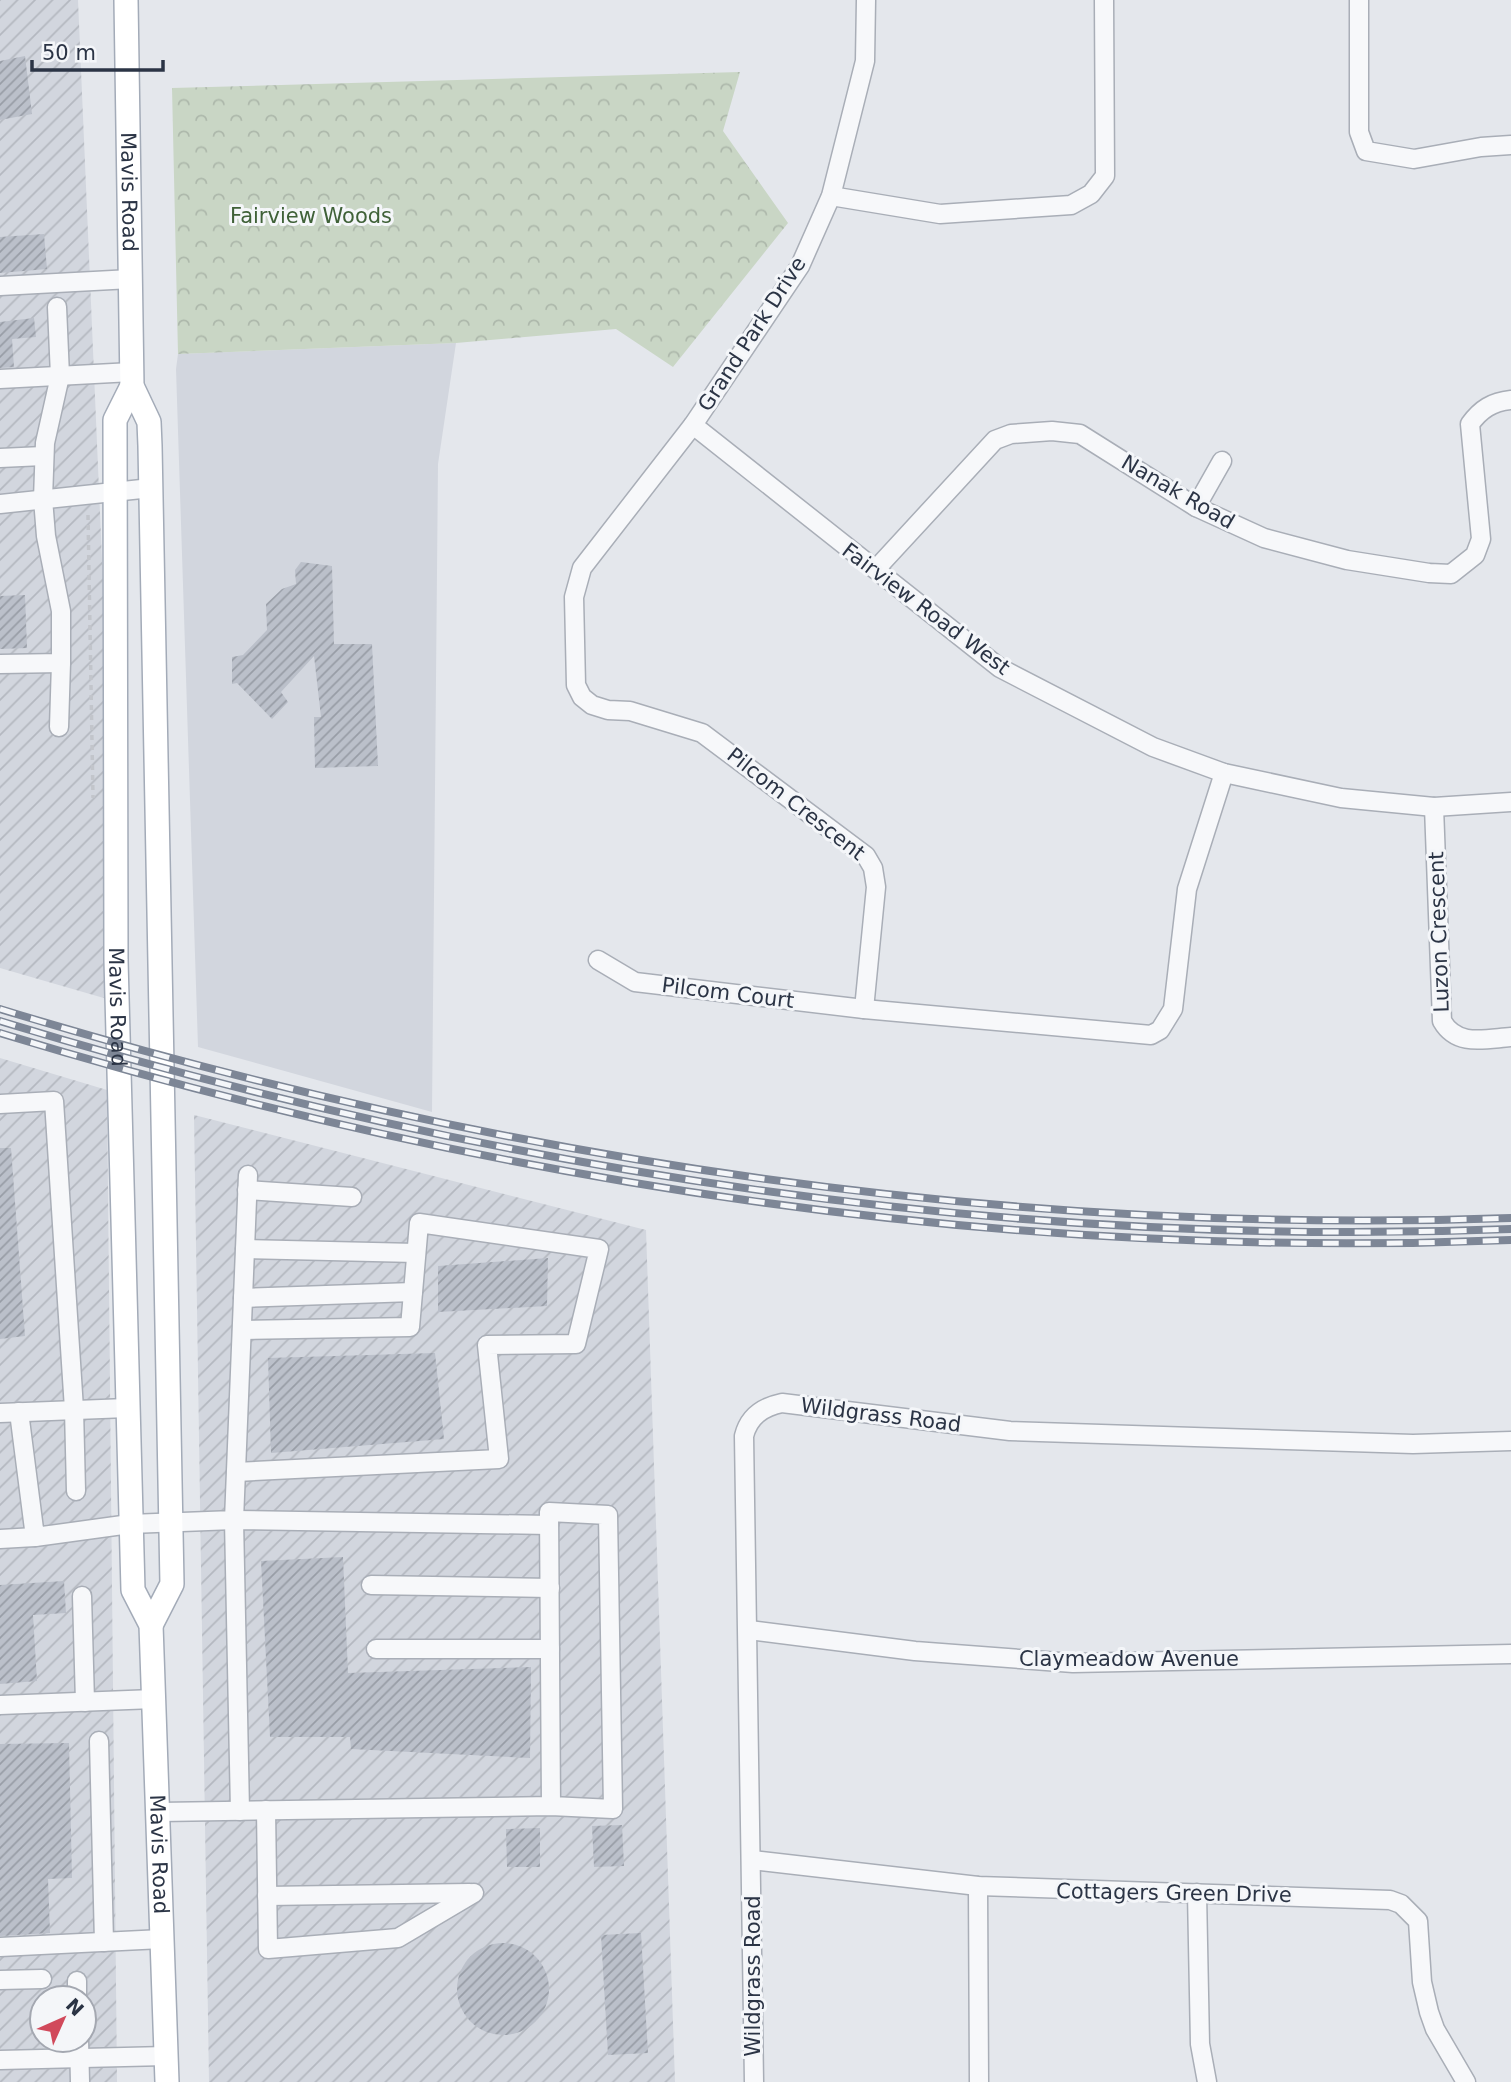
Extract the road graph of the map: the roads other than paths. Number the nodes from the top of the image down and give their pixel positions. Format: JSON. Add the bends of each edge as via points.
{"nodes":[{"id":1,"x":126,"y":0,"type":"edge"},
{"id":2,"x":866,"y":0,"type":"edge"},
{"id":3,"x":1104,"y":0,"type":"edge"},
{"id":4,"x":1359,"y":0,"type":"edge"},
{"id":5,"x":1511,"y":145,"type":"edge"},
{"id":6,"x":831,"y":195,"type":"junction"},
{"id":7,"x":131,"y":279,"type":"junction"},
{"id":8,"x":0,"y":286,"type":"edge"},
{"id":9,"x":57,"y":307,"type":"dead end"},
{"id":10,"x":61,"y":376,"type":"junction"},
{"id":11,"x":0,"y":379,"type":"edge"},
{"id":12,"x":132,"y":379,"type":"junction"},
{"id":13,"x":1511,"y":400,"type":"edge"},
{"id":14,"x":693,"y":425,"type":"junction"},
{"id":15,"x":43,"y":456,"type":"junction"},
{"id":16,"x":0,"y":458,"type":"edge"},
{"id":17,"x":1222,"y":461,"type":"dead end"},
{"id":18,"x":151,"y":488,"type":"junction"},
{"id":19,"x":116,"y":490,"type":"junction"},
{"id":20,"x":43,"y":499,"type":"junction"},
{"id":21,"x":0,"y":504,"type":"edge"},
{"id":22,"x":1196,"y":507,"type":"junction"},
{"id":23,"x":876,"y":569,"type":"junction"},
{"id":24,"x":61,"y":663,"type":"junction"},
{"id":25,"x":0,"y":664,"type":"edge"},
{"id":26,"x":59,"y":727,"type":"dead end"},
{"id":27,"x":1224,"y":773,"type":"junction"},
{"id":28,"x":1511,"y":802,"type":"edge"},
{"id":29,"x":1434,"y":807,"type":"junction"},
{"id":30,"x":598,"y":960,"type":"dead end"},
{"id":31,"x":864,"y":1009,"type":"junction"},
{"id":32,"x":1511,"y":1037,"type":"edge"},
{"id":33,"x":0,"y":1104,"type":"edge"},
{"id":34,"x":352,"y":1197,"type":"dead end"},
{"id":35,"x":245,"y":1249,"type":"junction"},
{"id":36,"x":416,"y":1253,"type":"junction"},
{"id":37,"x":413,"y":1292,"type":"junction"},
{"id":38,"x":243,"y":1298,"type":"junction"},
{"id":39,"x":242,"y":1330,"type":"junction"},
{"id":40,"x":127,"y":1408,"type":"junction"},
{"id":41,"x":74,"y":1409,"type":"junction"},
{"id":42,"x":19,"y":1412,"type":"junction"},
{"id":43,"x":0,"y":1413,"type":"edge"},
{"id":44,"x":1511,"y":1441,"type":"edge"},
{"id":45,"x":236,"y":1472,"type":"junction"},
{"id":46,"x":76,"y":1490,"type":"dead end"},
{"id":47,"x":234,"y":1520,"type":"junction"},
{"id":48,"x":170,"y":1522,"type":"junction"},
{"id":49,"x":130,"y":1524,"type":"junction"},
{"id":50,"x":549,"y":1525,"type":"junction"},
{"id":51,"x":35,"y":1537,"type":"junction"},
{"id":52,"x":0,"y":1539,"type":"edge"},
{"id":53,"x":371,"y":1585,"type":"dead end"},
{"id":54,"x":550,"y":1588,"type":"junction"},
{"id":55,"x":82,"y":1596,"type":"dead end"},
{"id":56,"x":151,"y":1625,"type":"junction"},
{"id":57,"x":749,"y":1630,"type":"junction"},
{"id":58,"x":376,"y":1649,"type":"dead end"},
{"id":59,"x":550,"y":1649,"type":"junction"},
{"id":60,"x":1511,"y":1654,"type":"edge"},
{"id":61,"x":154,"y":1699,"type":"junction"},
{"id":62,"x":85,"y":1702,"type":"junction"},
{"id":63,"x":0,"y":1705,"type":"edge"},
{"id":64,"x":99,"y":1741,"type":"dead end"},
{"id":65,"x":551,"y":1806,"type":"junction"},
{"id":66,"x":266,"y":1810,"type":"junction"},
{"id":67,"x":240,"y":1811,"type":"junction"},
{"id":68,"x":160,"y":1812,"type":"junction"},
{"id":69,"x":752,"y":1860,"type":"junction"},
{"id":70,"x":978,"y":1886,"type":"junction"},
{"id":71,"x":1197,"y":1893,"type":"junction"},
{"id":72,"x":267,"y":1896,"type":"junction"},
{"id":73,"x":162,"y":1939,"type":"junction"},
{"id":74,"x":104,"y":1942,"type":"junction"},
{"id":75,"x":0,"y":1947,"type":"edge"},
{"id":76,"x":42,"y":1979,"type":"dead end"},
{"id":77,"x":0,"y":1980,"type":"edge"},
{"id":78,"x":98,"y":2051,"type":"edge"},
{"id":79,"x":43,"y":2054,"type":"edge"},
{"id":80,"x":79,"y":2054,"type":"edge"},
{"id":81,"x":166,"y":2056,"type":"junction"},
{"id":82,"x":0,"y":2060,"type":"edge"},
{"id":83,"x":80,"y":2082,"type":"edge"},
{"id":84,"x":167,"y":2082,"type":"edge"},
{"id":85,"x":754,"y":2082,"type":"edge"},
{"id":86,"x":979,"y":2082,"type":"edge"},
{"id":87,"x":1207,"y":2082,"type":"edge"},
{"id":88,"x":1466,"y":2082,"type":"edge"}],
"edges":[{"from":1,"to":7,"type":"main road","name":"Mavis Road"},
{"from":2,"to":6,"type":"street","name":"Grand Park Drive","via":[[865,61]]},
{"from":3,"to":6,"type":"street","via":[[1104,176],[1091,194],[1070,205],[940,214]]},
{"from":4,"to":5,"type":"street","via":[[1359,132],[1366,151],[1414,159]]},
{"from":6,"to":14,"type":"street","name":"Grand Park Drive","via":[[800,266]]},
{"from":7,"to":8,"type":"street"},
{"from":7,"to":12,"type":"main road","name":"Mavis Road"},
{"from":9,"to":10,"type":"street"},
{"from":10,"to":11,"type":"street"},
{"from":10,"to":12,"type":"street"},
{"from":10,"to":15,"type":"street"},
{"from":12,"to":18,"type":"main road","name":"Mavis Road","via":[[149,422]]},
{"from":12,"to":19,"type":"main road","name":"Mavis Road","via":[[115,420]]},
{"from":13,"to":22,"type":"street","name":"Nanak Road","via":[[1480,411],[1470,424],[1480,539],[1475,555],[1451,574],[1347,560],[1264,538]]},
{"from":14,"to":23,"type":"street","name":"Fairview Road West"},
{"from":14,"to":31,"type":"street","name":"Pilcom Crescent","via":[[582,568],[574,597],[576,685],[592,705],[702,733],[866,856],[876,887]]},
{"from":15,"to":16,"type":"street"},
{"from":15,"to":20,"type":"street"},
{"from":17,"to":22,"type":"street"},
{"from":18,"to":19,"type":"street"},
{"from":18,"to":48,"type":"main road","name":"Mavis Road"},
{"from":19,"to":20,"type":"street"},
{"from":19,"to":40,"type":"main road","name":"Mavis Road","via":[[116,960]]},
{"from":20,"to":21,"type":"street"},
{"from":20,"to":24,"type":"street","via":[[61,611]]},
{"from":22,"to":23,"type":"street","name":"Nanak Road","via":[[1080,434],[1012,434],[995,440]]},
{"from":23,"to":27,"type":"street","name":"Fairview Road West","via":[[1000,668],[1153,747]]},
{"from":24,"to":25,"type":"street"},
{"from":24,"to":26,"type":"street"},
{"from":27,"to":29,"type":"street","name":"Fairview Road West","via":[[1341,798]]},
{"from":27,"to":31,"type":"street","via":[[1187,889],[1177,995],[1160,1030],[1143,1035]]},
{"from":28,"to":29,"type":"street","name":"Fairview Road West"},
{"from":29,"to":32,"type":"street","name":"Luzon Crescent","via":[[1442,1021],[1449,1033],[1464,1041]]},
{"from":30,"to":31,"type":"street","name":"Pilcom Court","via":[[635,982]]},
{"from":33,"to":41,"type":"street","via":[[54,1101]]},
{"from":34,"to":35,"type":"street","via":[[248,1182]]},
{"from":35,"to":36,"type":"street"},
{"from":35,"to":38,"type":"street"},
{"from":36,"to":37,"type":"street"},
{"from":36,"to":45,"type":"street","via":[[419,1223],[599,1249],[576,1344],[487,1345],[499,1459]]},
{"from":37,"to":38,"type":"street"},
{"from":37,"to":39,"type":"street","via":[[410,1327]]},
{"from":38,"to":39,"type":"street"},
{"from":39,"to":45,"type":"street"},
{"from":40,"to":41,"type":"street"},
{"from":40,"to":49,"type":"main road","name":"Mavis Road"},
{"from":41,"to":42,"type":"street"},
{"from":41,"to":46,"type":"street"},
{"from":42,"to":43,"type":"street"},
{"from":42,"to":51,"type":"street"},
{"from":44,"to":57,"type":"street","name":"Wildgrass Road","via":[[1435,1444],[1010,1431],[773,1405],[752,1418],[744,1436]]},
{"from":45,"to":47,"type":"street"},
{"from":47,"to":48,"type":"street"},
{"from":47,"to":50,"type":"street"},
{"from":47,"to":67,"type":"street"},
{"from":48,"to":49,"type":"street"},
{"from":48,"to":56,"type":"main road","name":"Mavis Road","via":[[172,1584]]},
{"from":49,"to":51,"type":"street"},
{"from":49,"to":56,"type":"main road","name":"Mavis Road","via":[[133,1590]]},
{"from":50,"to":54,"type":"street"},
{"from":50,"to":65,"type":"street","via":[[549,1512],[608,1515],[613,1809]]},
{"from":51,"to":52,"type":"street"},
{"from":53,"to":54,"type":"street"},
{"from":54,"to":59,"type":"street"},
{"from":55,"to":62,"type":"street"},
{"from":56,"to":61,"type":"main road","name":"Mavis Road"},
{"from":57,"to":60,"type":"street","name":"Claymeadow Avenue","via":[[915,1651],[1073,1663]]},
{"from":57,"to":69,"type":"street","name":"Wildgrass Road"},
{"from":58,"to":59,"type":"street"},
{"from":59,"to":65,"type":"street"},
{"from":61,"to":62,"type":"street"},
{"from":61,"to":68,"type":"main road","name":"Mavis Road"},
{"from":62,"to":63,"type":"street"},
{"from":64,"to":74,"type":"street"},
{"from":65,"to":66,"type":"street"},
{"from":66,"to":67,"type":"street"},
{"from":66,"to":72,"type":"street"},
{"from":67,"to":68,"type":"street"},
{"from":68,"to":73,"type":"main road","name":"Mavis Road"},
{"from":69,"to":70,"type":"street","name":"Cottagers Green Drive"},
{"from":69,"to":85,"type":"street","name":"Wildgrass Road"},
{"from":70,"to":71,"type":"street","name":"Cottagers Green Drive"},
{"from":70,"to":86,"type":"street"},
{"from":71,"to":87,"type":"street","via":[[1200,2044]]},
{"from":71,"to":88,"type":"street","name":"Cottagers Green Drive","via":[[1381,1898],[1401,1904],[1418,1921],[1422,1982],[1435,2029]]},
{"from":72,"to":72,"type":"street","via":[[268,1950],[398,1938],[474,1893]]},
{"from":73,"to":74,"type":"street"},
{"from":73,"to":81,"type":"main road","name":"Mavis Road"},
{"from":74,"to":75,"type":"street"},
{"from":76,"to":77,"type":"street"},
{"from":78,"to":81,"type":"street"},
{"from":79,"to":82,"type":"street"},
{"from":80,"to":83,"type":"street"},
{"from":81,"to":84,"type":"main road","name":"Mavis Road"}]}
